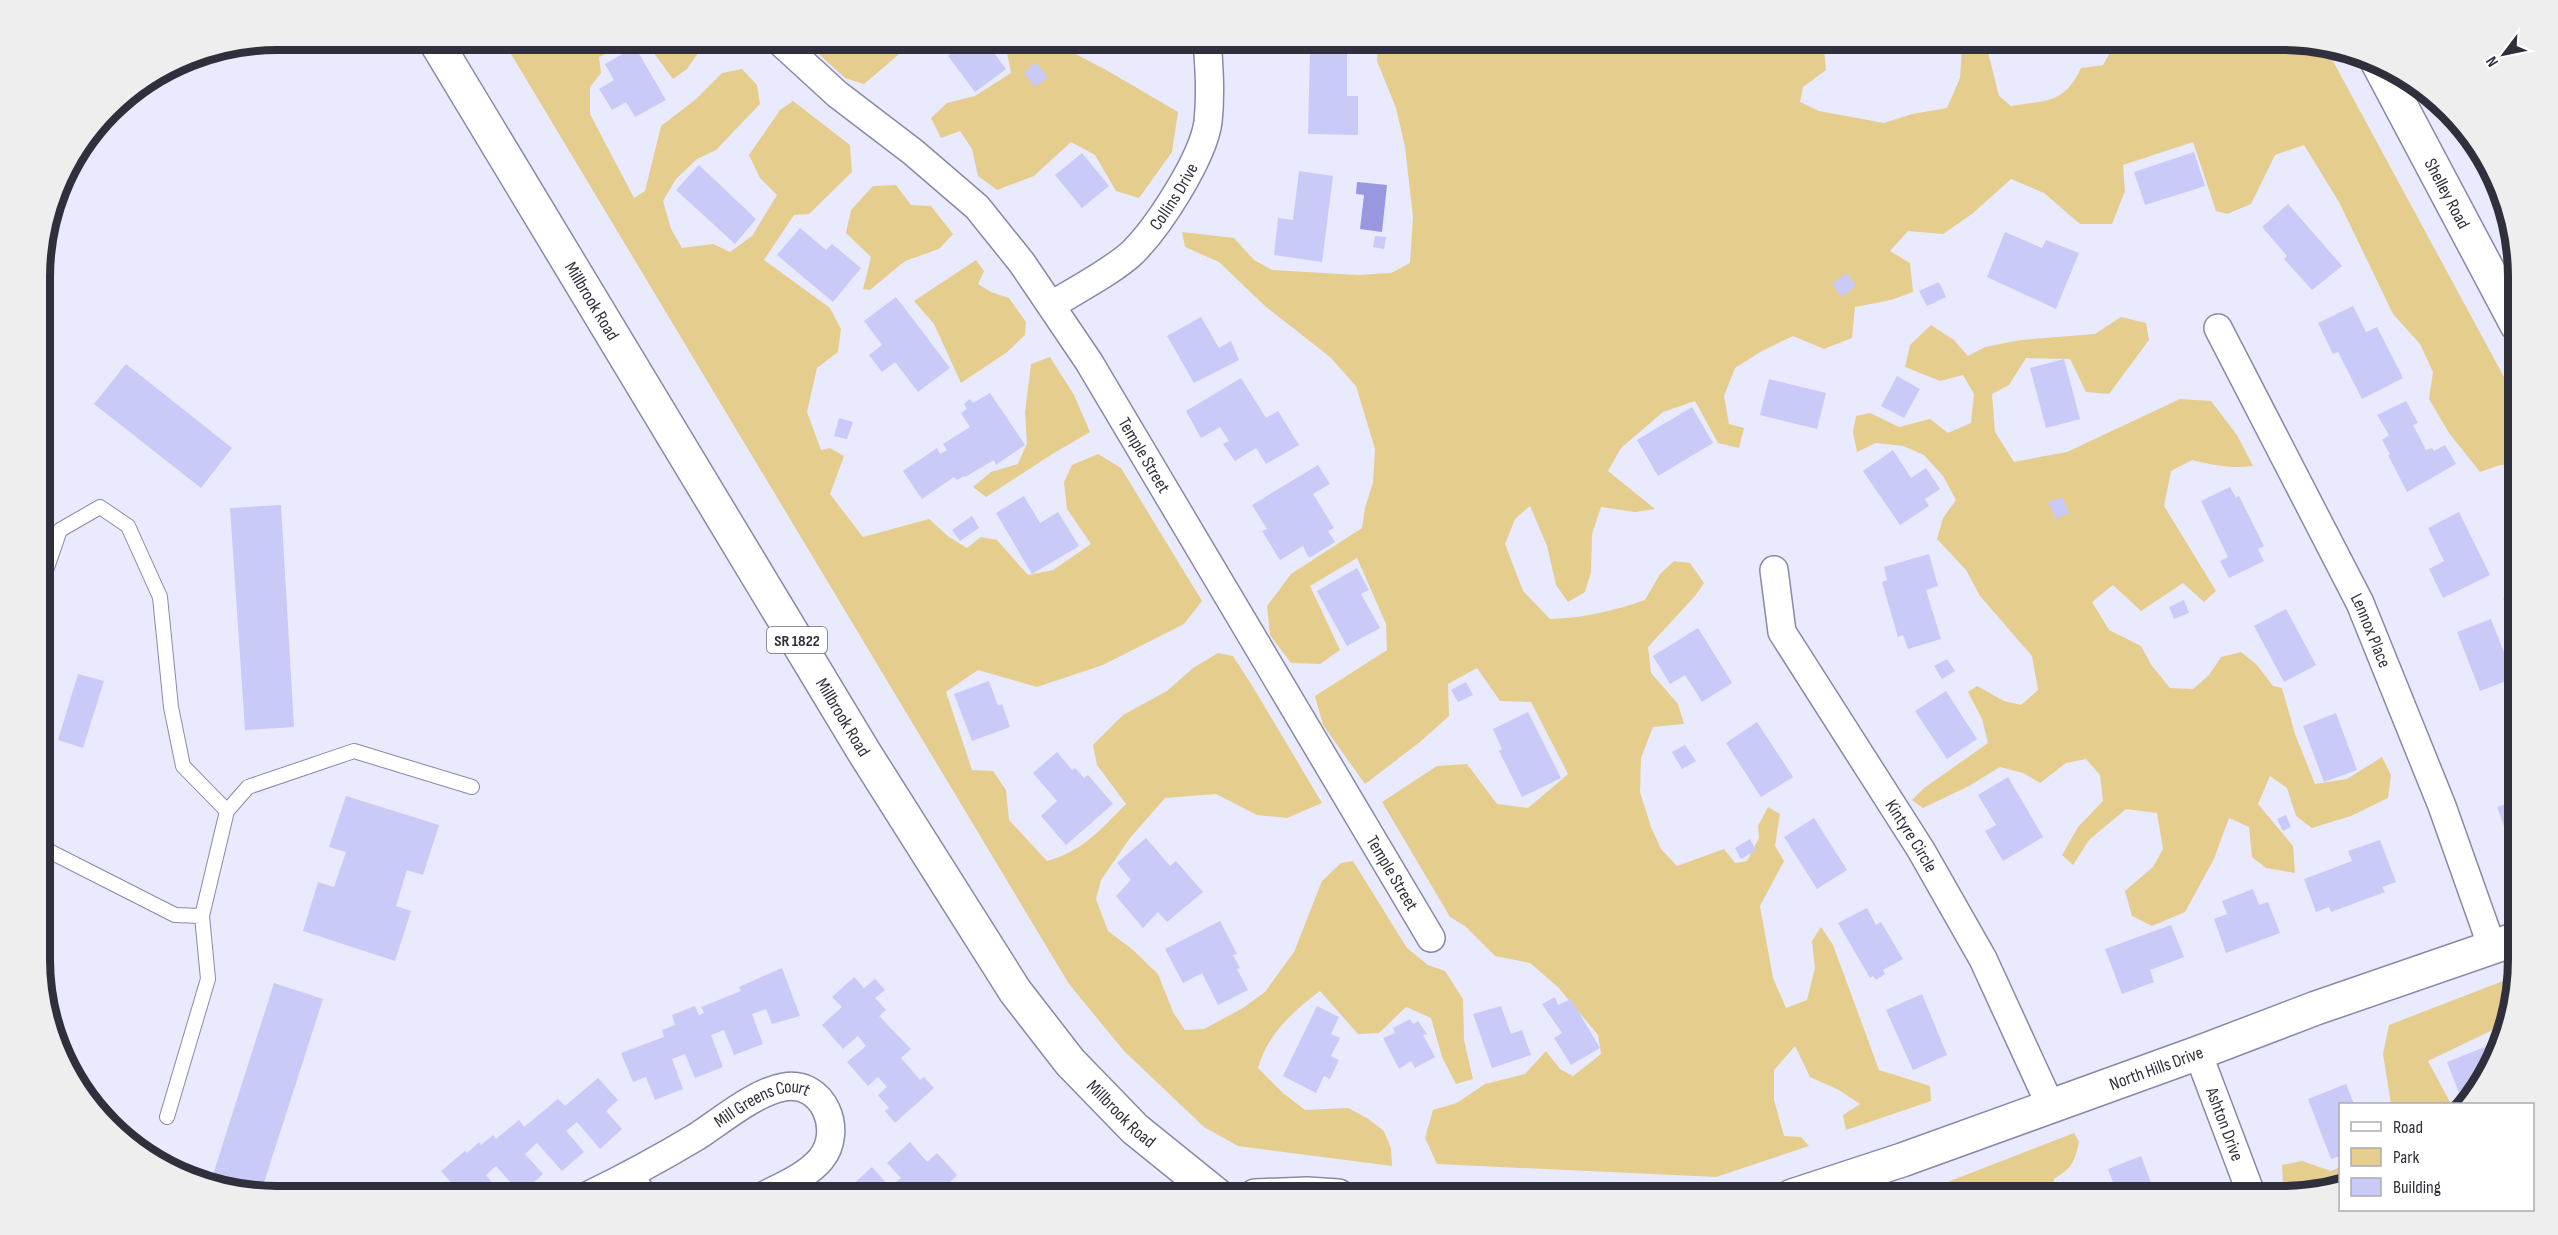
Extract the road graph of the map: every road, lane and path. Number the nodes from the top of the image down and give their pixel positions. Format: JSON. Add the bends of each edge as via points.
{"nodes":[{"id":1,"x":441,"y":50,"type":"edge"},
{"id":2,"x":789,"y":50,"type":"edge"},
{"id":3,"x":1209,"y":50,"type":"edge"},
{"id":4,"x":2384,"y":74,"type":"edge"},
{"id":5,"x":1052,"y":305,"type":"junction"},
{"id":6,"x":2508,"y":308,"type":"edge"},
{"id":7,"x":2218,"y":328,"type":"dead end"},
{"id":8,"x":50,"y":559,"type":"edge"},
{"id":9,"x":1774,"y":570,"type":"dead end"},
{"id":10,"x":472,"y":787,"type":"dead end"},
{"id":11,"x":226,"y":811,"type":"junction"},
{"id":12,"x":50,"y":852,"type":"edge"},
{"id":13,"x":202,"y":916,"type":"junction"},
{"id":14,"x":1431,"y":938,"type":"dead end"},
{"id":15,"x":2505,"y":942,"type":"edge"},
{"id":16,"x":2198,"y":1053,"type":"junction"},
{"id":17,"x":2050,"y":1107,"type":"junction"},
{"id":18,"x":167,"y":1117,"type":"dead end"},
{"id":19,"x":637,"y":1185,"type":"edge"},
{"id":20,"x":781,"y":1186,"type":"edge"},
{"id":21,"x":1206,"y":1186,"type":"edge"},
{"id":22,"x":1823,"y":1186,"type":"edge"},
{"id":23,"x":2248,"y":1186,"type":"edge"}],
"edges":[{"from":1,"to":21,"type":"main road","name":"Millbrook Road","number":"SR 1822","via":[[864,752],[1015,991],[1070,1062],[1135,1129]]},
{"from":2,"to":5,"type":"street","name":"Temple Street","via":[[837,94],[977,207]]},
{"from":3,"to":5,"type":"street","name":"Collins Drive","via":[[1208,122],[1176,197],[1132,252]]},
{"from":4,"to":6,"type":"main road","name":"Shelley Road"},
{"from":5,"to":14,"type":"street","name":"Temple Street"},
{"from":7,"to":15,"type":"street","name":"Lennox Place","via":[[2360,603],[2442,806]]},
{"from":8,"to":11,"type":"lane","via":[[60,530],[100,507],[128,526],[160,597],[171,707],[183,766]]},
{"from":9,"to":17,"type":"street","name":"Kintyre Circle","via":[[1782,632],[1921,850],[1983,959]]},
{"from":10,"to":11,"type":"lane","via":[[354,751],[248,787]]},
{"from":11,"to":13,"type":"lane"},
{"from":12,"to":13,"type":"lane","via":[[175,915]]},
{"from":13,"to":18,"type":"lane","via":[[208,979]]},
{"from":15,"to":16,"type":"main road","name":"North Hills Drive"},
{"from":16,"to":17,"type":"main road","name":"North Hills Drive"},
{"from":16,"to":23,"type":"street","name":"Ashton Drive"},
{"from":17,"to":22,"type":"main road","name":"North Hills Drive"},
{"from":19,"to":20,"type":"street","name":"Mill Greens Court","via":[[763,1095],[784,1087],[801,1087],[817,1094],[826,1110],[830,1146],[820,1161]]}]}
